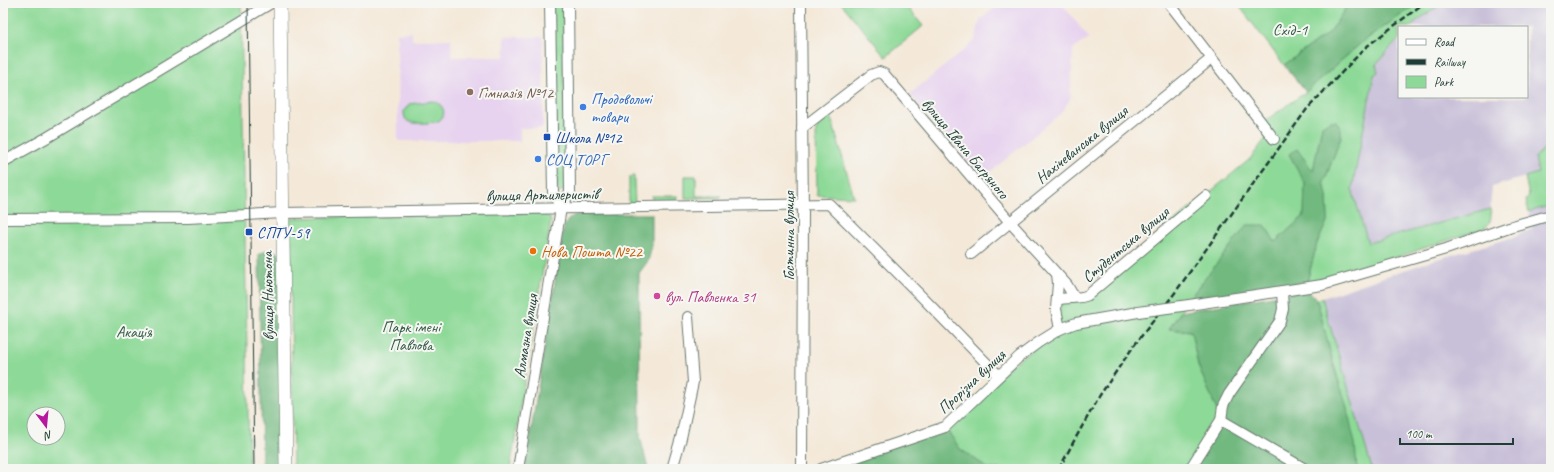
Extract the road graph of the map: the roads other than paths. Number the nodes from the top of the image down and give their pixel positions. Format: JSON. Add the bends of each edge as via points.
{"nodes":[{"id":1,"x":271,"y":3,"type":"edge"},
{"id":2,"x":280,"y":3,"type":"edge"},
{"id":3,"x":550,"y":3,"type":"edge"},
{"id":4,"x":568,"y":3,"type":"edge"},
{"id":5,"x":801,"y":3,"type":"edge"},
{"id":6,"x":1169,"y":3,"type":"edge"},
{"id":7,"x":1211,"y":59,"type":"junction"},
{"id":8,"x":802,"y":128,"type":"junction"},
{"id":9,"x":1274,"y":139,"type":"dead end"},
{"id":10,"x":3,"y":162,"type":"edge"},
{"id":11,"x":1206,"y":196,"type":"dead end"},
{"id":12,"x":803,"y":205,"type":"junction"},
{"id":13,"x":561,"y":208,"type":"junction"},
{"id":14,"x":282,"y":213,"type":"junction"},
{"id":15,"x":1551,"y":215,"type":"edge"},
{"id":16,"x":3,"y":220,"type":"edge"},
{"id":17,"x":1009,"y":221,"type":"junction"},
{"id":18,"x":971,"y":254,"type":"dead end"},
{"id":19,"x":1057,"y":274,"type":"junction"},
{"id":20,"x":1282,"y":291,"type":"junction"},
{"id":21,"x":1074,"y":297,"type":"junction"},
{"id":22,"x":1057,"y":300,"type":"junction"},
{"id":23,"x":688,"y":317,"type":"dead end"},
{"id":24,"x":1060,"y":329,"type":"junction"},
{"id":25,"x":998,"y":375,"type":"junction"},
{"id":26,"x":1220,"y":420,"type":"junction"},
{"id":27,"x":286,"y":469,"type":"edge"},
{"id":28,"x":518,"y":469,"type":"edge"},
{"id":29,"x":672,"y":469,"type":"edge"},
{"id":30,"x":802,"y":469,"type":"edge"},
{"id":31,"x":821,"y":469,"type":"edge"},
{"id":32,"x":1190,"y":469,"type":"edge"},
{"id":33,"x":1305,"y":469,"type":"edge"}],
"edges":[{"from":1,"to":10,"type":"street"},
{"from":2,"to":14,"type":"main road","name":"вулиця Ньютона"},
{"from":3,"to":13,"type":"street","via":[[553,193]]},
{"from":4,"to":13,"type":"street","name":"Алмазна вулиця","via":[[570,192]]},
{"from":5,"to":8,"type":"street","name":"Гостинна вулиця"},
{"from":6,"to":7,"type":"street"},
{"from":7,"to":9,"type":"street"},
{"from":7,"to":17,"type":"street","name":"Нахічеванська вулиця"},
{"from":8,"to":12,"type":"street","name":"Гостинна вулиця"},
{"from":8,"to":17,"type":"street","name":"вулиця Івана Багряного","via":[[871,75],[879,72],[884,74]]},
{"from":11,"to":21,"type":"street","name":"Студентська вулиця","via":[[1088,295],[1082,298]]},
{"from":12,"to":13,"type":"street","name":"вулиця Артилеристів"},
{"from":12,"to":25,"type":"street","name":"вулиця Артилеристів","via":[[829,204]]},
{"from":12,"to":30,"type":"street","name":"Гостинна вулиця"},
{"from":13,"to":14,"type":"street","name":"вулиця Артилеристів"},
{"from":13,"to":28,"type":"street","name":"Алмазна вулиця"},
{"from":14,"to":16,"type":"street","name":"вулиця Артилеристів","via":[[188,218]]},
{"from":14,"to":27,"type":"main road","name":"вулиця Ньютона"},
{"from":15,"to":20,"type":"street","name":"Прорізна вулиця","via":[[1509,226],[1379,270],[1322,285]]},
{"from":17,"to":18,"type":"street","name":"Нахічеванська вулиця"},
{"from":17,"to":19,"type":"street","name":"вулиця Івана Багряного"},
{"from":19,"to":21,"type":"street","name":"вулиця Івана Багряного"},
{"from":19,"to":22,"type":"street"},
{"from":20,"to":24,"type":"street","name":"Прорізна вулиця","bridge":true,"via":[[1082,321]]},
{"from":20,"to":26,"type":"street","via":[[1283,309],[1280,321],[1230,394]]},
{"from":21,"to":22,"type":"street","name":"Студентська вулиця"},
{"from":22,"to":24,"type":"street","via":[[1056,310]]},
{"from":23,"to":29,"type":"street","via":[[693,382]]},
{"from":24,"to":25,"type":"street","name":"Прорізна вулиця","via":[[1020,356]]},
{"from":25,"to":31,"type":"street","name":"Прорізна вулиця","via":[[945,427]]},
{"from":26,"to":32,"type":"street"},
{"from":26,"to":33,"type":"street"}]}
